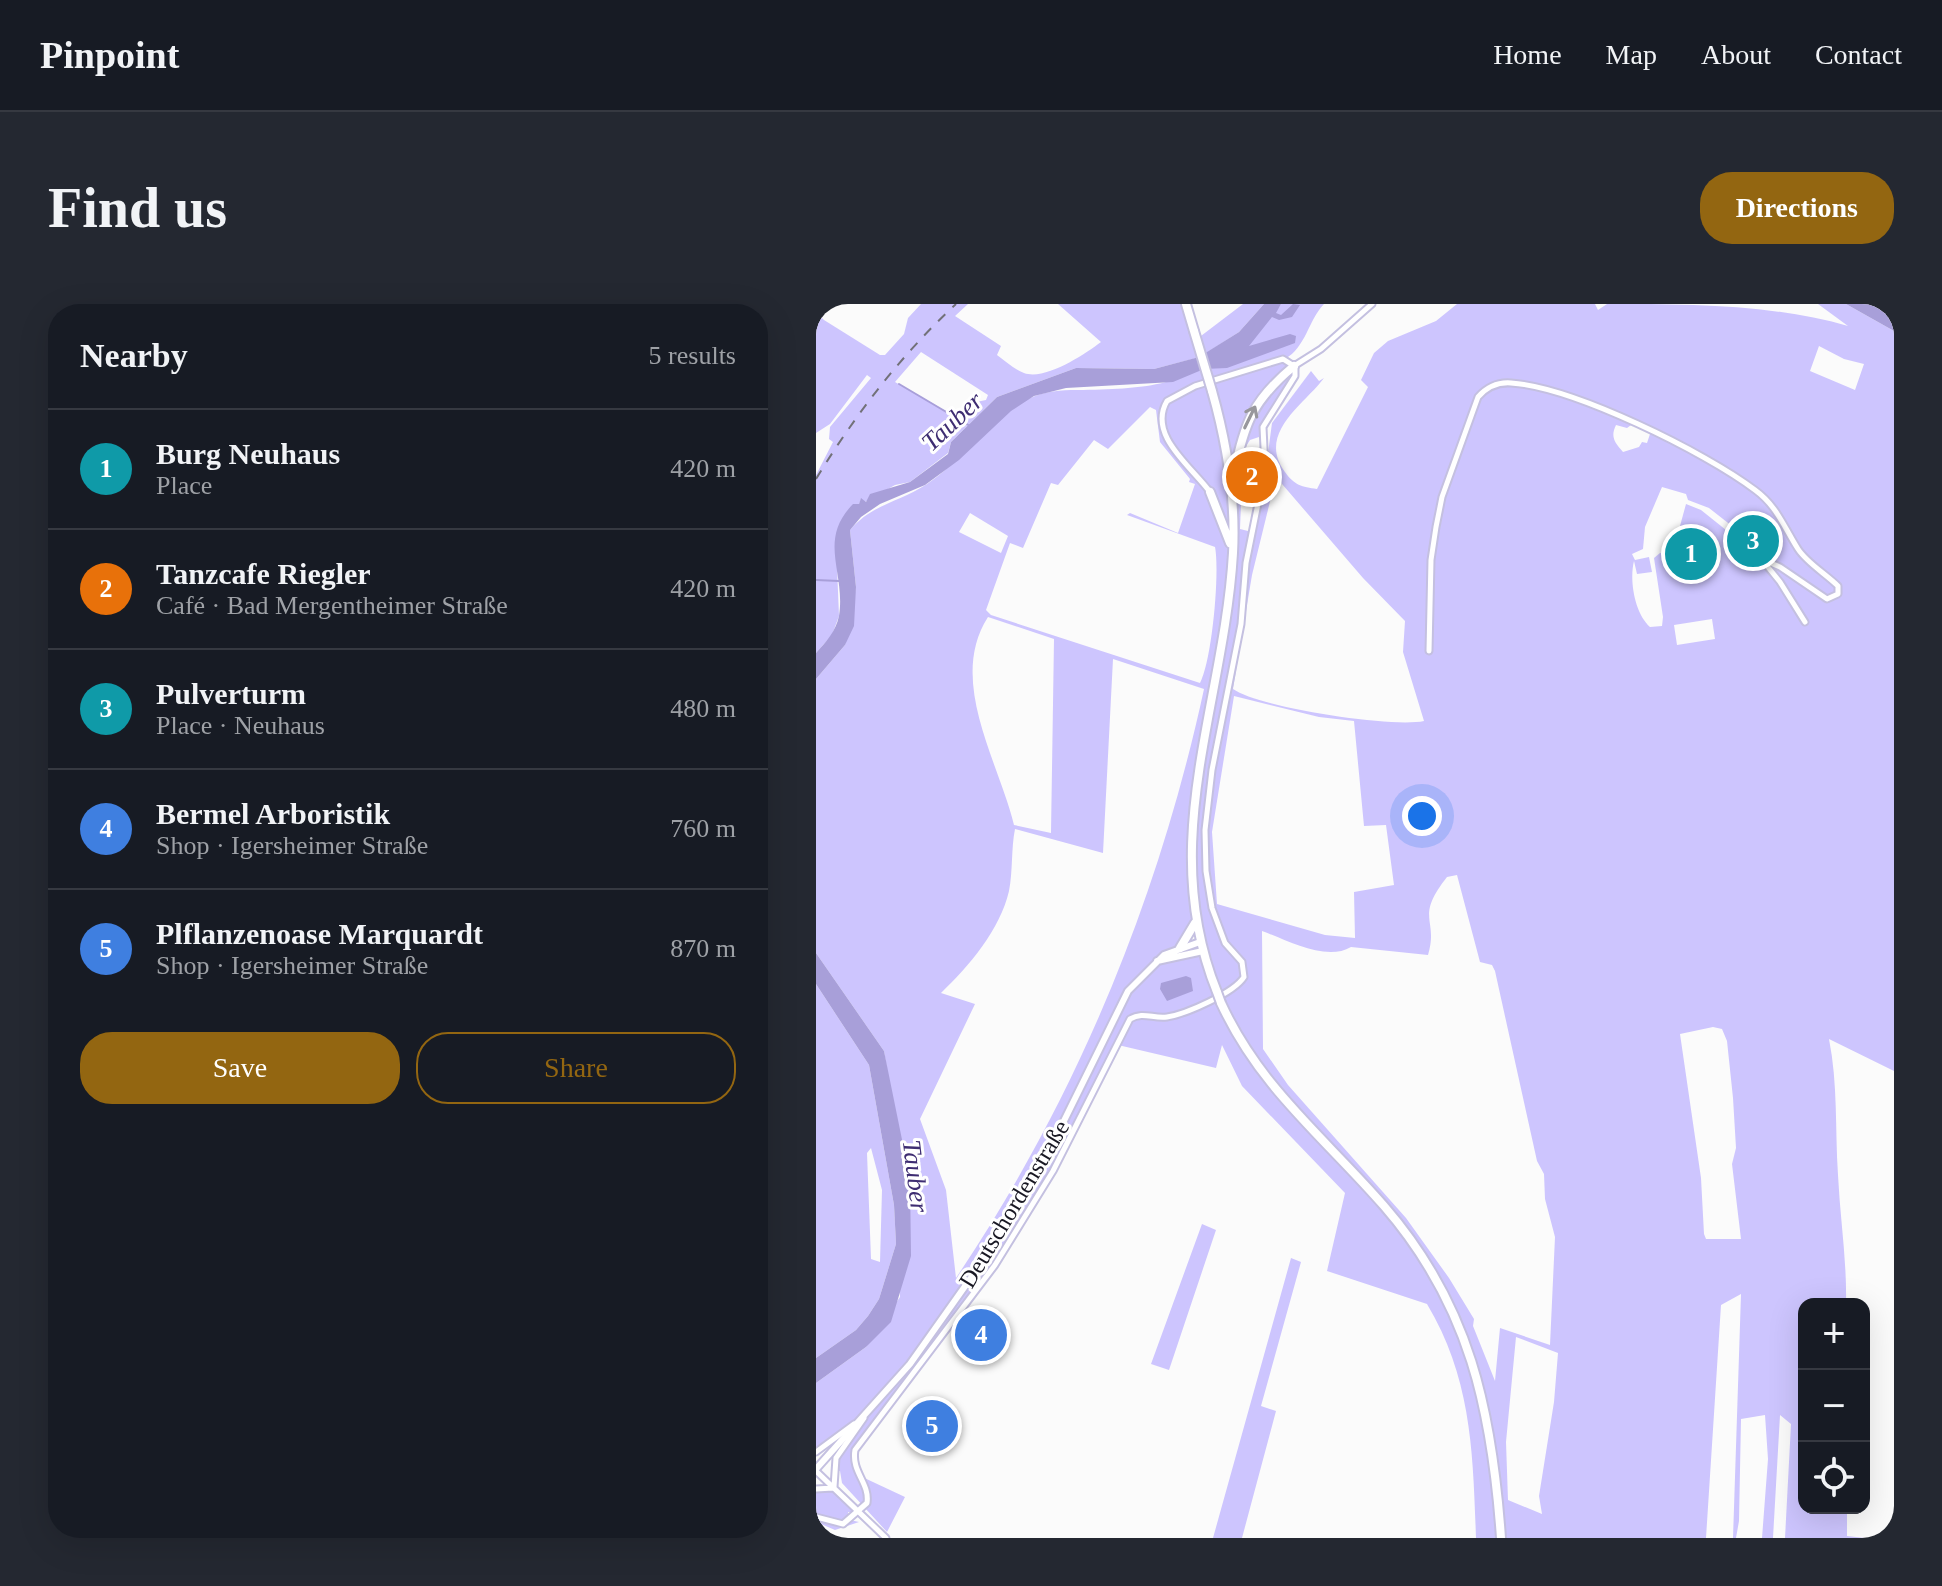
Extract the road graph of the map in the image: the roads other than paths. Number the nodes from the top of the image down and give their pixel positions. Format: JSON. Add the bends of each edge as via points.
{"nodes":[{"id":1,"x":1186,"y":304,"type":"edge"},
{"id":2,"x":1372,"y":304,"type":"edge"},
{"id":3,"x":1294,"y":366,"type":"junction"},
{"id":4,"x":1232,"y":483,"type":"junction"},
{"id":5,"x":1210,"y":492,"type":"joint"},
{"id":6,"x":1233,"y":554,"type":"junction"},
{"id":7,"x":1805,"y":622,"type":"dead end"},
{"id":8,"x":1429,"y":651,"type":"dead end"},
{"id":9,"x":1196,"y":922,"type":"junction"},
{"id":10,"x":1202,"y":946,"type":"junction"},
{"id":11,"x":1180,"y":948,"type":"junction"},
{"id":12,"x":1157,"y":961,"type":"junction"},
{"id":13,"x":865,"y":1417,"type":"junction"},
{"id":14,"x":816,"y":1452,"type":"edge"},
{"id":15,"x":816,"y":1470,"type":"edge"},
{"id":16,"x":834,"y":1488,"type":"junction"},
{"id":17,"x":816,"y":1489,"type":"edge"},
{"id":18,"x":859,"y":1513,"type":"junction"},
{"id":19,"x":816,"y":1517,"type":"edge"},
{"id":20,"x":886,"y":1538,"type":"edge"},
{"id":21,"x":1501,"y":1538,"type":"edge"}],
"edges":[{"from":1,"to":4,"type":"main road","bridge":true},
{"from":2,"to":3,"type":"street"},
{"from":4,"to":3,"type":"main road","one_way":true,"via":[[1248,416]]},
{"from":3,"to":5,"type":"street","via":[[1283,359],[1195,386],[1167,401],[1161,418],[1165,435]]},
{"from":3,"to":18,"type":"street","via":[[1295,376],[1263,427],[1265,469],[1205,830],[1212,908],[1225,943],[1242,962],[1244,977],[1230,992],[1169,1017],[1137,1015],[1126,1024],[1053,1171],[995,1265],[855,1450],[854,1467],[868,1493]]},
{"from":4,"to":6,"type":"main road"},
{"from":5,"to":6,"type":"main road"},
{"from":6,"to":9,"type":"main road","via":[[1191,817]]},
{"from":7,"to":8,"type":"street","via":[[1761,559],[1827,599],[1838,594],[1838,586],[1798,549],[1773,506],[1754,489],[1615,414],[1566,394],[1502,383],[1478,397],[1442,497],[1431,560]]},
{"from":9,"to":10,"type":"main road"},
{"from":9,"to":11,"type":"main road"},
{"from":10,"to":11,"type":"street","name":"Deutschordenstraße"},
{"from":10,"to":12,"type":"street"},
{"from":10,"to":21,"type":"main road","bridge":true,"via":[[1221,1003],[1267,1082],[1385,1207],[1446,1296],[1472,1357],[1487,1413]]},
{"from":11,"to":12,"type":"street","name":"Deutschordenstraße"},
{"from":12,"to":13,"type":"street","name":"Deutschordenstraße","via":[[1122,1000],[1056,1137],[985,1258]]},
{"from":13,"to":14,"type":"street"},
{"from":13,"to":15,"type":"street","name":"Deutschordenstraße"},
{"from":13,"to":16,"type":"street","via":[[836,1458]]},
{"from":15,"to":16,"type":"street"},
{"from":16,"to":17,"type":"street"},
{"from":16,"to":18,"type":"street"},
{"from":18,"to":19,"type":"street","via":[[840,1525]]},
{"from":18,"to":20,"type":"street"}]}
